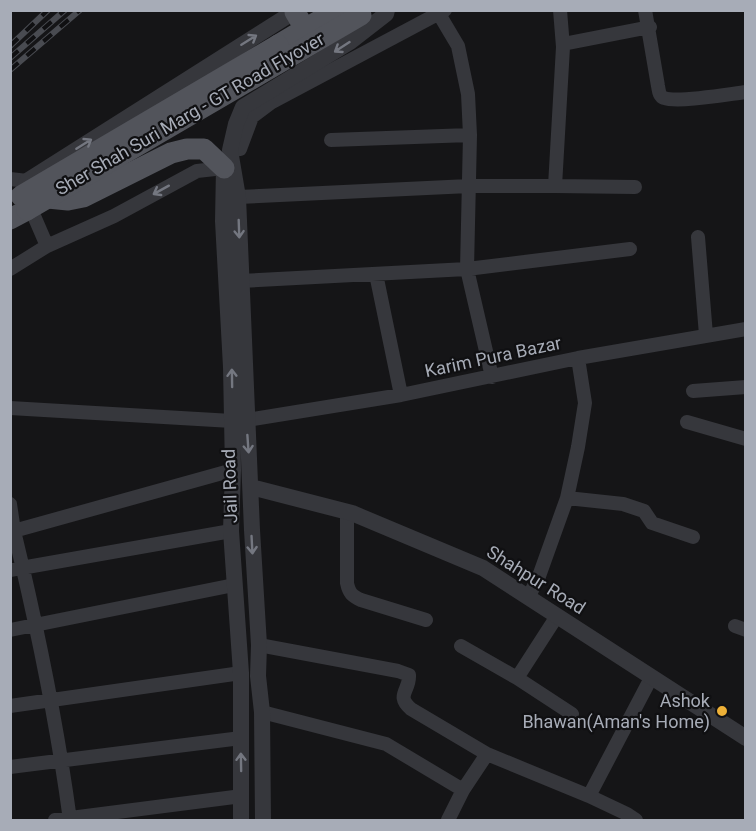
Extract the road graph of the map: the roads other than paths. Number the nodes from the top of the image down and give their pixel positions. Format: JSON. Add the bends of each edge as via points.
{"nodes":[{"id":1,"x":337,"y":10,"type":"edge"},
{"id":2,"x":370,"y":10,"type":"edge"},
{"id":3,"x":387,"y":10,"type":"edge"},
{"id":4,"x":560,"y":10,"type":"edge"},
{"id":5,"x":645,"y":10,"type":"edge"},
{"id":6,"x":442,"y":12,"type":"edge"},
{"id":7,"x":299,"y":17,"type":"edge"},
{"id":8,"x":650,"y":27,"type":"junction"},
{"id":9,"x":563,"y":44,"type":"junction"},
{"id":10,"x":746,"y":92,"type":"edge"},
{"id":11,"x":470,"y":135,"type":"junction"},
{"id":12,"x":331,"y":140,"type":"dead end"},
{"id":13,"x":222,"y":158,"type":"junction"},
{"id":14,"x":470,"y":186,"type":"junction"},
{"id":15,"x":555,"y":186,"type":"junction"},
{"id":16,"x":635,"y":187,"type":"dead end"},
{"id":17,"x":18,"y":188,"type":"edge"},
{"id":18,"x":238,"y":197,"type":"junction"},
{"id":19,"x":48,"y":198,"type":"junction"},
{"id":20,"x":10,"y":219,"type":"edge"},
{"id":21,"x":698,"y":237,"type":"dead end"},
{"id":22,"x":47,"y":246,"type":"junction"},
{"id":23,"x":630,"y":249,"type":"dead end"},
{"id":24,"x":10,"y":269,"type":"edge"},
{"id":25,"x":467,"y":269,"type":"junction"},
{"id":26,"x":376,"y":274,"type":"junction"},
{"id":27,"x":240,"y":281,"type":"junction"},
{"id":28,"x":746,"y":329,"type":"edge"},
{"id":29,"x":706,"y":335,"type":"junction"},
{"id":30,"x":578,"y":358,"type":"junction"},
{"id":31,"x":492,"y":377,"type":"junction"},
{"id":32,"x":746,"y":387,"type":"edge"},
{"id":33,"x":693,"y":391,"type":"dead end"},
{"id":34,"x":400,"y":395,"type":"junction"},
{"id":35,"x":10,"y":408,"type":"edge"},
{"id":36,"x":239,"y":420,"type":"junction"},
{"id":37,"x":687,"y":422,"type":"dead end"},
{"id":38,"x":746,"y":439,"type":"edge"},
{"id":39,"x":233,"y":470,"type":"junction"},
{"id":40,"x":251,"y":487,"type":"junction"},
{"id":41,"x":567,"y":498,"type":"junction"},
{"id":42,"x":10,"y":504,"type":"edge"},
{"id":43,"x":347,"y":512,"type":"junction"},
{"id":44,"x":231,"y":531,"type":"junction"},
{"id":45,"x":12,"y":532,"type":"edge"},
{"id":46,"x":693,"y":537,"type":"dead end"},
{"id":47,"x":17,"y":568,"type":"edge"},
{"id":48,"x":234,"y":585,"type":"junction"},
{"id":49,"x":528,"y":597,"type":"junction"},
{"id":50,"x":557,"y":616,"type":"junction"},
{"id":51,"x":426,"y":621,"type":"dead end"},
{"id":52,"x":34,"y":626,"type":"junction"},
{"id":53,"x":10,"y":630,"type":"edge"},
{"id":54,"x":259,"y":645,"type":"junction"},
{"id":55,"x":461,"y":646,"type":"dead end"},
{"id":56,"x":240,"y":673,"type":"junction"},
{"id":57,"x":517,"y":678,"type":"junction"},
{"id":58,"x":651,"y":678,"type":"junction"},
{"id":59,"x":51,"y":701,"type":"junction"},
{"id":60,"x":10,"y":706,"type":"edge"},
{"id":61,"x":262,"y":712,"type":"junction"},
{"id":62,"x":572,"y":714,"type":"dead end"},
{"id":63,"x":241,"y":738,"type":"junction"},
{"id":64,"x":746,"y":738,"type":"edge"},
{"id":65,"x":488,"y":754,"type":"junction"},
{"id":66,"x":62,"y":761,"type":"junction"},
{"id":67,"x":10,"y":767,"type":"edge"},
{"id":68,"x":463,"y":790,"type":"junction"},
{"id":69,"x":242,"y":796,"type":"junction"},
{"id":70,"x":588,"y":796,"type":"junction"},
{"id":71,"x":629,"y":818,"type":"edge"},
{"id":72,"x":65,"y":820,"type":"edge"},
{"id":73,"x":242,"y":820,"type":"edge"},
{"id":74,"x":263,"y":820,"type":"edge"},
{"id":75,"x":448,"y":820,"type":"edge"}],
"edges":[{"from":1,"to":7,"type":"main road","name":"Sher Shah Suri Marg - GT Road Flyover"},
{"from":2,"to":19,"type":"main road","name":"Sher Shah Suri Marg - GT Road Flyover","bridge":true},
{"from":3,"to":13,"type":"street","one_way":true,"via":[[350,42],[243,107]]},
{"from":4,"to":9,"type":"street"},
{"from":5,"to":8,"type":"street"},
{"from":6,"to":11,"type":"street","via":[[464,65]]},
{"from":6,"to":13,"type":"street","via":[[267,105],[252,117],[240,149]]},
{"from":17,"to":7,"type":"main road","name":"Sher Shah Suri Marg - GT Road Flyover","one_way":true,"bridge":true},
{"from":8,"to":9,"type":"street"},
{"from":8,"to":10,"type":"street","via":[[663,98]]},
{"from":9,"to":15,"type":"street"},
{"from":11,"to":12,"type":"street"},
{"from":11,"to":14,"type":"street"},
{"from":13,"to":18,"type":"street","name":"Jail Road"},
{"from":13,"to":19,"type":"main road","via":[[204,149],[187,149],[171,153],[83,197]]},
{"from":13,"to":22,"type":"street","one_way":true,"via":[[114,216]]},
{"from":36,"to":13,"type":"street","name":"Jail Road","one_way":true,"via":[[231,367]]},
{"from":14,"to":15,"type":"street"},
{"from":14,"to":18,"type":"street"},
{"from":14,"to":25,"type":"street"},
{"from":15,"to":16,"type":"street"},
{"from":17,"to":22,"type":"street"},
{"from":18,"to":27,"type":"street","name":"Jail Road","one_way":true},
{"from":19,"to":20,"type":"main road","name":"Sher Shah Suri Marg - GT Road Flyover","bridge":true},
{"from":21,"to":29,"type":"street"},
{"from":22,"to":24,"type":"street"},
{"from":23,"to":25,"type":"street"},
{"from":25,"to":26,"type":"street"},
{"from":25,"to":31,"type":"street"},
{"from":26,"to":27,"type":"street"},
{"from":26,"to":34,"type":"street"},
{"from":27,"to":36,"type":"street","name":"Jail Road"},
{"from":28,"to":29,"type":"street","name":"Karim Pura Bazar"},
{"from":29,"to":30,"type":"street","name":"Karim Pura Bazar"},
{"from":30,"to":31,"type":"street","name":"Karim Pura Bazar"},
{"from":30,"to":41,"type":"street","via":[[585,403]]},
{"from":31,"to":34,"type":"street","name":"Karim Pura Bazar"},
{"from":32,"to":33,"type":"street"},
{"from":34,"to":36,"type":"street","name":"Karim Pura Bazar"},
{"from":35,"to":36,"type":"street","name":"Karim Pura Bazar"},
{"from":36,"to":39,"type":"street","name":"Jail Road"},
{"from":36,"to":40,"type":"street","name":"Jail Road","one_way":true},
{"from":37,"to":38,"type":"street"},
{"from":39,"to":44,"type":"street","name":"Jail Road"},
{"from":39,"to":45,"type":"street"},
{"from":40,"to":43,"type":"street","name":"Shahpur Road"},
{"from":40,"to":54,"type":"street","name":"Jail Road","one_way":true},
{"from":41,"to":46,"type":"street","via":[[623,504],[644,511],[652,523]]},
{"from":41,"to":49,"type":"street"},
{"from":42,"to":45,"type":"street"},
{"from":43,"to":49,"type":"street","name":"Shahpur Road","via":[[483,568]]},
{"from":43,"to":51,"type":"street","via":[[349,592],[353,597]]},
{"from":44,"to":47,"type":"street"},
{"from":44,"to":48,"type":"street","name":"Jail Road"},
{"from":45,"to":47,"type":"street"},
{"from":47,"to":52,"type":"street"},
{"from":48,"to":52,"type":"street"},
{"from":48,"to":56,"type":"street","name":"Jail Road"},
{"from":49,"to":50,"type":"street","name":"Shahpur Road"},
{"from":50,"to":57,"type":"street"},
{"from":50,"to":58,"type":"street","name":"Shahpur Road"},
{"from":52,"to":53,"type":"street"},
{"from":52,"to":59,"type":"street"},
{"from":54,"to":61,"type":"street","name":"Jail Road"},
{"from":54,"to":65,"type":"street","via":[[408,674],[404,702]]},
{"from":55,"to":57,"type":"street"},
{"from":56,"to":59,"type":"street"},
{"from":56,"to":63,"type":"street","name":"Jail Road"},
{"from":57,"to":62,"type":"street"},
{"from":58,"to":64,"type":"street","name":"Shahpur Road"},
{"from":58,"to":70,"type":"street"},
{"from":59,"to":60,"type":"street"},
{"from":59,"to":66,"type":"street"},
{"from":61,"to":68,"type":"street","via":[[386,744]]},
{"from":61,"to":74,"type":"street","name":"Jail Road"},
{"from":63,"to":66,"type":"street"},
{"from":69,"to":63,"type":"street","name":"Jail Road","one_way":true},
{"from":65,"to":68,"type":"street"},
{"from":65,"to":70,"type":"street"},
{"from":66,"to":67,"type":"street"},
{"from":66,"to":72,"type":"street"},
{"from":68,"to":75,"type":"street"},
{"from":69,"to":72,"type":"street"},
{"from":69,"to":73,"type":"street","name":"Jail Road"},
{"from":70,"to":71,"type":"street"}]}
